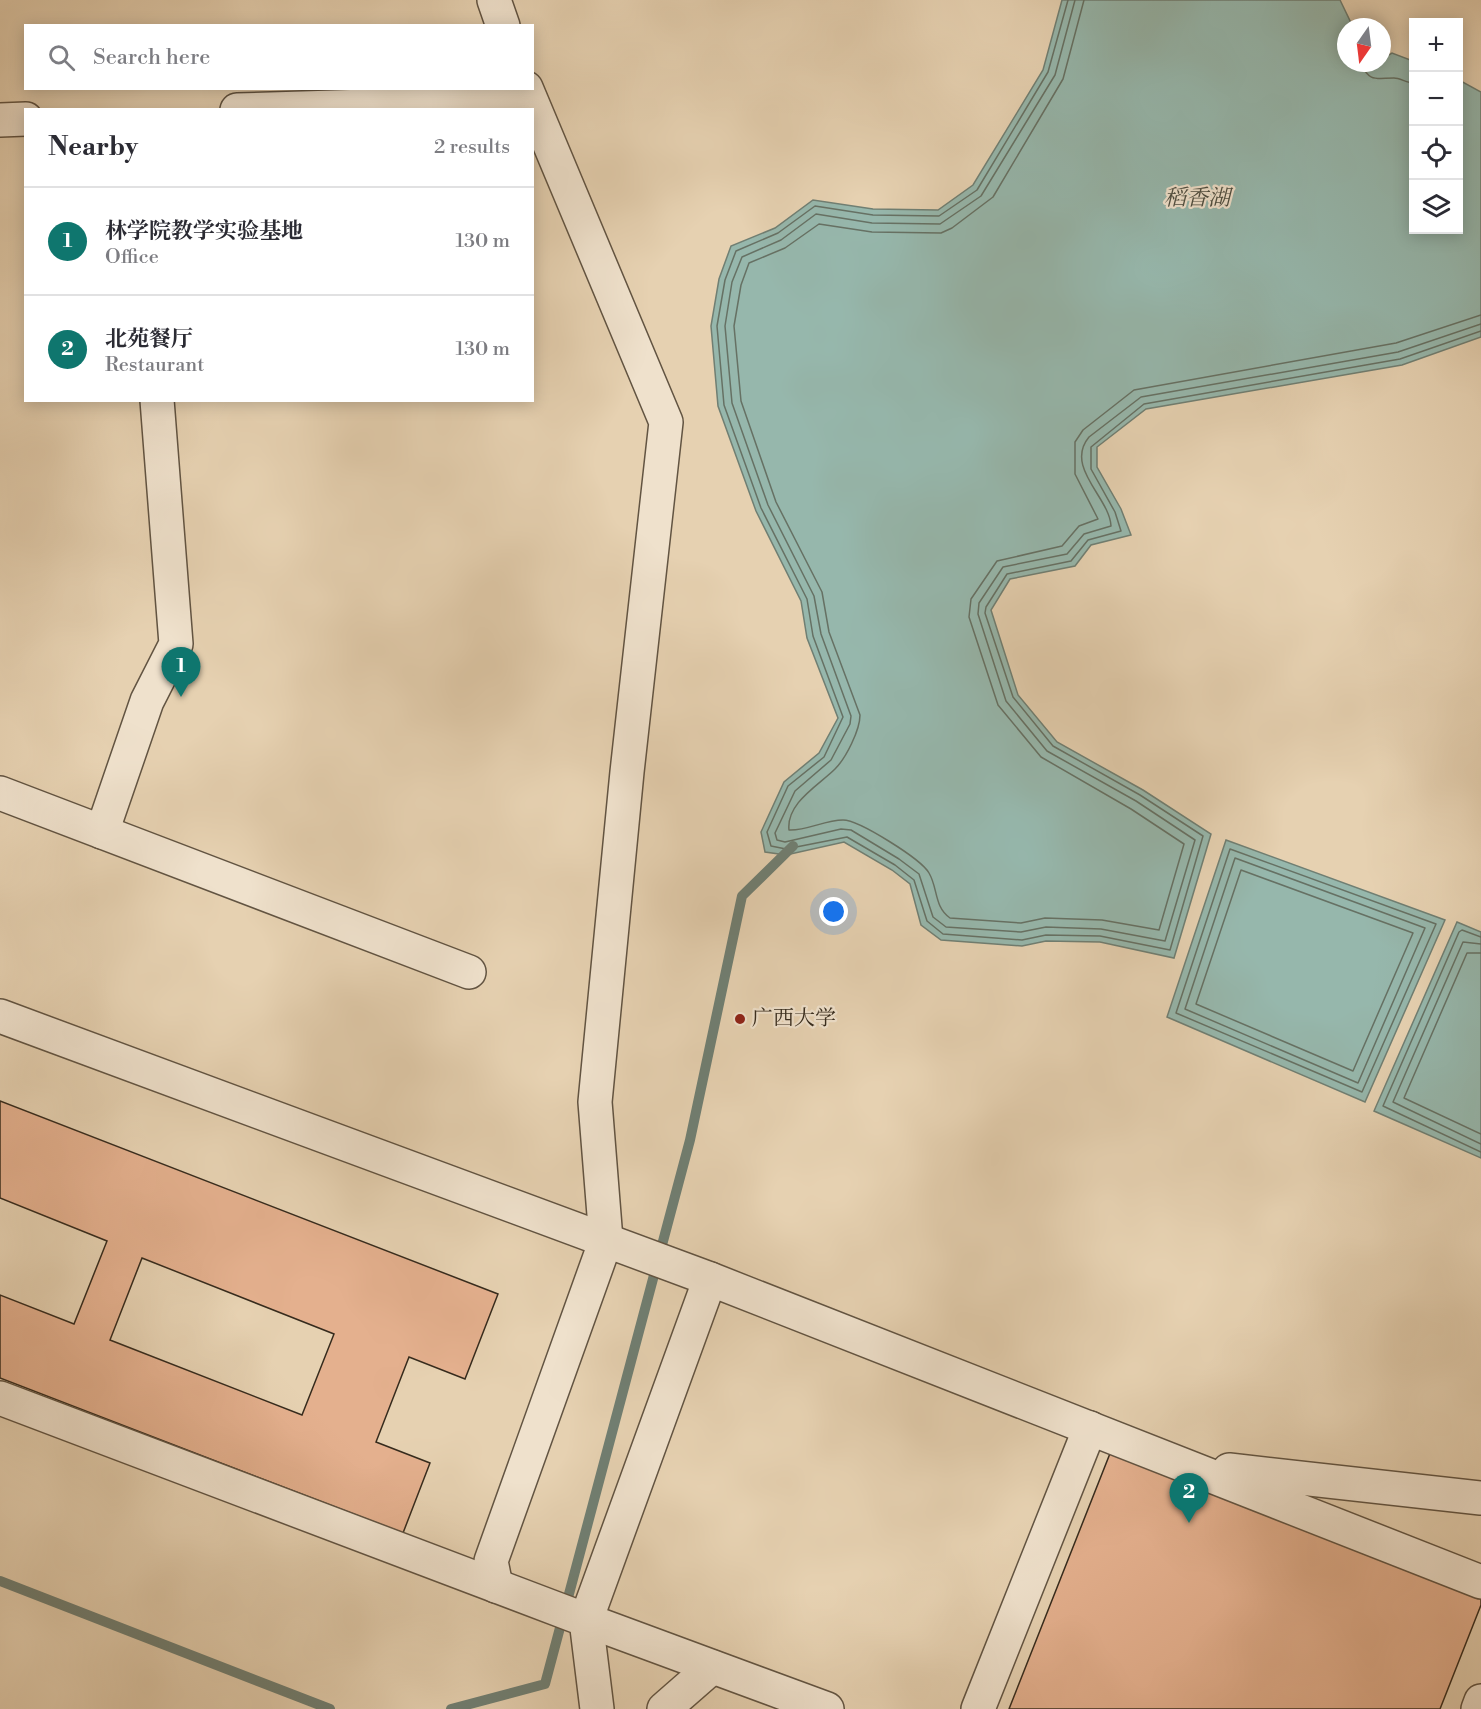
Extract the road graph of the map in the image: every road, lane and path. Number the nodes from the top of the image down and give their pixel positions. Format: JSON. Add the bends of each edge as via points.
{"nodes":[{"id":1,"x":494,"y":0,"type":"edge"},
{"id":2,"x":502,"y":24,"type":"edge"},
{"id":3,"x":528,"y":95,"type":"edge"},
{"id":4,"x":276,"y":108,"type":"edge"},
{"id":5,"x":534,"y":109,"type":"edge"},
{"id":6,"x":24,"y":119,"type":"edge"},
{"id":7,"x":0,"y":120,"type":"edge"},
{"id":8,"x":157,"y":402,"type":"edge"},
{"id":9,"x":0,"y":793,"type":"edge"},
{"id":10,"x":102,"y":832,"type":"junction"},
{"id":11,"x":469,"y":972,"type":"dead end"},
{"id":12,"x":0,"y":1016,"type":"edge"},
{"id":13,"x":621,"y":1245,"type":"junction"},
{"id":14,"x":710,"y":1279,"type":"junction"},
{"id":15,"x":0,"y":1398,"type":"edge"},
{"id":16,"x":1090,"y":1428,"type":"junction"},
{"id":17,"x":1188,"y":1466,"type":"junction"},
{"id":18,"x":1481,"y":1498,"type":"edge"},
{"id":19,"x":1481,"y":1582,"type":"edge"},
{"id":20,"x":496,"y":1586,"type":"junction"},
{"id":21,"x":571,"y":1615,"type":"junction"},
{"id":22,"x":712,"y":1666,"type":"junction"},
{"id":23,"x":1481,"y":1701,"type":"edge"},
{"id":24,"x":597,"y":1709,"type":"edge"},
{"id":25,"x":664,"y":1709,"type":"edge"},
{"id":26,"x":827,"y":1709,"type":"edge"},
{"id":27,"x":978,"y":1709,"type":"edge"},
{"id":28,"x":1478,"y":1709,"type":"edge"}],
"edges":[{"from":1,"to":2,"type":"street"},
{"from":3,"to":4,"type":"street"},
{"from":5,"to":13,"type":"street","via":[[666,422],[595,1102]]},
{"from":6,"to":7,"type":"street"},
{"from":8,"to":10,"type":"street","via":[[176,644],[147,701]]},
{"from":9,"to":10,"type":"street"},
{"from":10,"to":11,"type":"street"},
{"from":12,"to":13,"type":"street"},
{"from":13,"to":14,"type":"street"},
{"from":13,"to":20,"type":"street","via":[[491,1561]]},
{"from":14,"to":16,"type":"street"},
{"from":14,"to":21,"type":"street"},
{"from":15,"to":20,"type":"street"},
{"from":16,"to":17,"type":"street"},
{"from":16,"to":27,"type":"street"},
{"from":17,"to":18,"type":"street"},
{"from":17,"to":19,"type":"street"},
{"from":20,"to":21,"type":"street"},
{"from":21,"to":22,"type":"street"},
{"from":21,"to":24,"type":"street"},
{"from":22,"to":25,"type":"street"},
{"from":22,"to":26,"type":"street"},
{"from":23,"to":28,"type":"street"}]}
